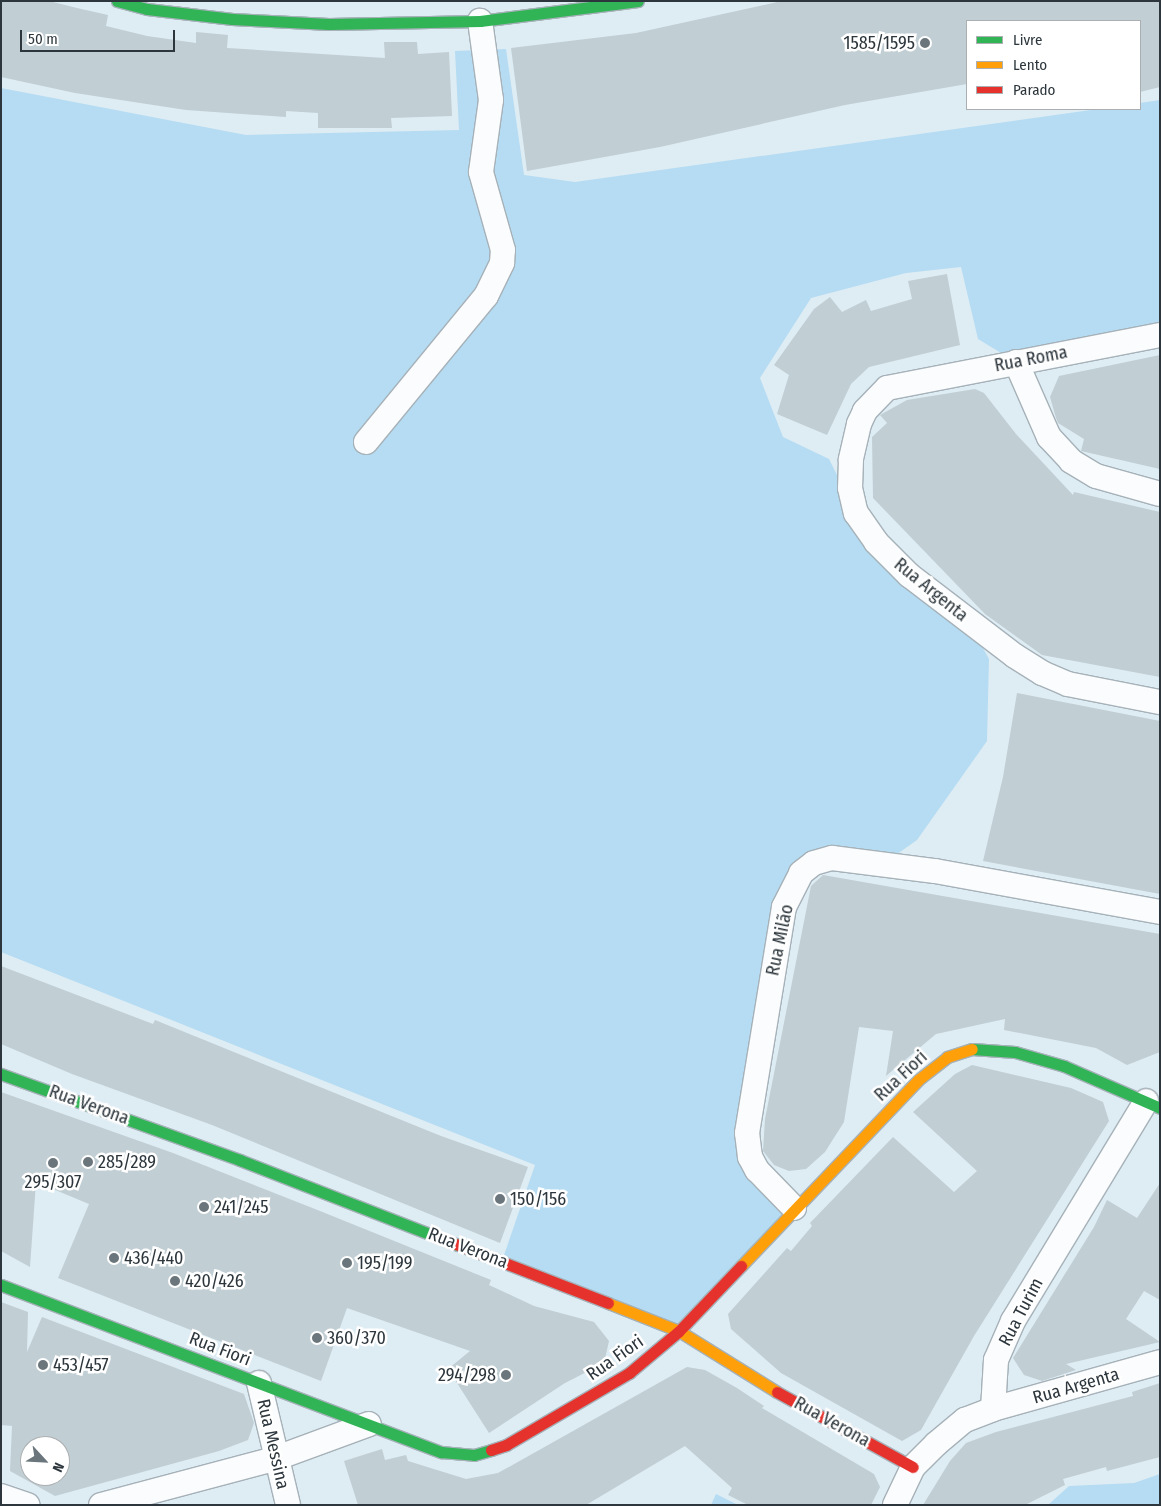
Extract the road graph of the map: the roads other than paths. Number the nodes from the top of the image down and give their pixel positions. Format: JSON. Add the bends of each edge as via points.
{"nodes":[{"id":1,"x":117,"y":1,"type":"edge"},
{"id":2,"x":183,"y":1,"type":"edge"},
{"id":3,"x":638,"y":1,"type":"edge"},
{"id":4,"x":181,"y":13,"type":"junction"},
{"id":5,"x":480,"y":21,"type":"junction"},
{"id":6,"x":1160,"y":335,"type":"edge"},
{"id":7,"x":1016,"y":362,"type":"junction"},
{"id":8,"x":901,"y":383,"type":"joint"},
{"id":9,"x":366,"y":442,"type":"dead end"},
{"id":10,"x":1160,"y":494,"type":"edge"},
{"id":11,"x":1160,"y":702,"type":"edge"},
{"id":12,"x":1160,"y":912,"type":"edge"},
{"id":13,"x":1,"y":1074,"type":"edge"},
{"id":14,"x":1153,"y":1105,"type":"edge"},
{"id":15,"x":794,"y":1208,"type":"junction"},
{"id":16,"x":1,"y":1285,"type":"edge"},
{"id":17,"x":679,"y":1331,"type":"junction"},
{"id":18,"x":1160,"y":1362,"type":"edge"},
{"id":19,"x":259,"y":1383,"type":"junction"},
{"id":20,"x":993,"y":1409,"type":"junction"},
{"id":21,"x":369,"y":1424,"type":"junction"},
{"id":22,"x":274,"y":1458,"type":"junction"},
{"id":23,"x":913,"y":1467,"type":"junction"},
{"id":24,"x":1,"y":1496,"type":"edge"},
{"id":25,"x":27,"y":1505,"type":"edge"},
{"id":26,"x":101,"y":1505,"type":"edge"},
{"id":27,"x":288,"y":1505,"type":"edge"},
{"id":28,"x":895,"y":1505,"type":"edge"}],
"edges":[{"from":1,"to":4,"type":"street","via":[[147,10]]},
{"from":2,"to":4,"type":"street"},
{"from":3,"to":5,"type":"street"},
{"from":4,"to":5,"type":"street","via":[[329,24]]},
{"from":5,"to":9,"type":"street","via":[[491,100],[481,172],[502,250],[502,263],[486,296]]},
{"from":6,"to":7,"type":"street","name":"Rua Roma"},
{"from":7,"to":8,"type":"street","name":"Rua Roma"},
{"from":7,"to":10,"type":"street","via":[[1049,437],[1071,461],[1096,476]]},
{"from":8,"to":11,"type":"street","name":"Rua Argenta","via":[[887,388],[865,411],[851,460],[850,488],[856,513],[876,542],[909,574],[1042,673],[1068,684]]},
{"from":12,"to":15,"type":"street","name":"Rua Milão","via":[[935,871],[832,858],[814,863],[801,873],[784,907],[747,1133],[750,1157],[757,1170]]},
{"from":13,"to":17,"type":"street","name":"Rua Verona","via":[[258,1167]]},
{"from":14,"to":15,"type":"street","name":"Rua Fiori","via":[[1064,1066],[1016,1052],[986,1048],[966,1050],[947,1057],[918,1080]]},
{"from":14,"to":20,"type":"street","name":"Rua Turim","via":[[1013,1321],[996,1360]]},
{"from":15,"to":17,"type":"street","name":"Rua Fiori"},
{"from":16,"to":19,"type":"street","name":"Rua Fiori"},
{"from":17,"to":21,"type":"street","name":"Rua Fiori","via":[[629,1373],[506,1445],[474,1456],[441,1452]]},
{"from":17,"to":23,"type":"street","name":"Rua Verona","via":[[758,1381]]},
{"from":18,"to":20,"type":"street","name":"Rua Argenta"},
{"from":19,"to":21,"type":"street","name":"Rua Fiori"},
{"from":19,"to":22,"type":"street","name":"Rua Messina"},
{"from":20,"to":23,"type":"street","via":[[965,1420]]},
{"from":21,"to":22,"type":"street"},
{"from":22,"to":26,"type":"street"},
{"from":22,"to":27,"type":"street","name":"Rua Messina"},
{"from":23,"to":28,"type":"street"},
{"from":24,"to":25,"type":"street"}]}
